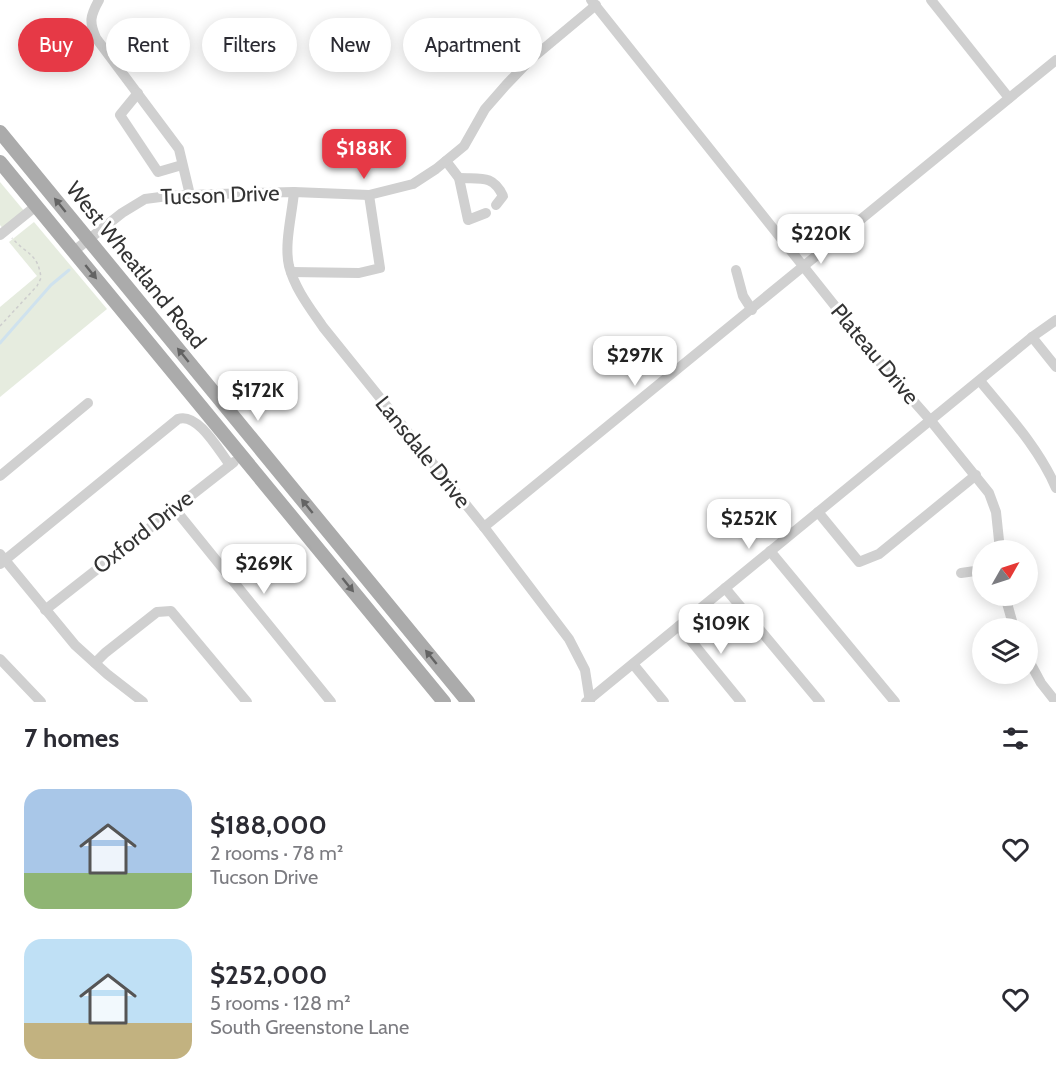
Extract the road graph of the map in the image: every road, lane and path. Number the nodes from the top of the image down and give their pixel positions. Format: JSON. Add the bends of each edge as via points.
{"nodes":[{"id":1,"x":99,"y":0,"type":"edge"},
{"id":2,"x":931,"y":0,"type":"edge"},
{"id":3,"x":593,"y":3,"type":"edge"},
{"id":4,"x":1056,"y":60,"type":"edge"},
{"id":5,"x":138,"y":93,"type":"junction"},
{"id":6,"x":1009,"y":98,"type":"junction"},
{"id":7,"x":0,"y":132,"type":"edge"},
{"id":8,"x":446,"y":161,"type":"junction"},
{"id":9,"x":0,"y":162,"type":"edge"},
{"id":10,"x":182,"y":165,"type":"junction"},
{"id":11,"x":459,"y":178,"type":"junction"},
{"id":12,"x":294,"y":192,"type":"junction"},
{"id":13,"x":190,"y":195,"type":"junction"},
{"id":14,"x":369,"y":195,"type":"junction"},
{"id":15,"x":496,"y":205,"type":"dead end"},
{"id":16,"x":36,"y":206,"type":"junction"},
{"id":17,"x":486,"y":213,"type":"dead end"},
{"id":18,"x":3,"y":233,"type":"edge"},
{"id":19,"x":88,"y":240,"type":"junction"},
{"id":20,"x":74,"y":252,"type":"junction"},
{"id":21,"x":804,"y":267,"type":"junction"},
{"id":22,"x":736,"y":270,"type":"dead end"},
{"id":23,"x":291,"y":272,"type":"junction"},
{"id":24,"x":752,"y":310,"type":"junction"},
{"id":25,"x":1056,"y":320,"type":"edge"},
{"id":26,"x":0,"y":326,"type":"edge"},
{"id":27,"x":1032,"y":337,"type":"junction"},
{"id":28,"x":1056,"y":367,"type":"edge"},
{"id":29,"x":980,"y":381,"type":"junction"},
{"id":30,"x":88,"y":403,"type":"dead end"},
{"id":31,"x":931,"y":421,"type":"junction"},
{"id":32,"x":242,"y":456,"type":"junction"},
{"id":33,"x":230,"y":465,"type":"junction"},
{"id":34,"x":0,"y":476,"type":"edge"},
{"id":35,"x":976,"y":476,"type":"junction"},
{"id":36,"x":1056,"y":488,"type":"edge"},
{"id":37,"x":174,"y":508,"type":"junction"},
{"id":38,"x":818,"y":512,"type":"junction"},
{"id":39,"x":484,"y":528,"type":"junction"},
{"id":40,"x":999,"y":540,"type":"edge"},
{"id":41,"x":770,"y":551,"type":"junction"},
{"id":42,"x":2,"y":559,"type":"edge"},
{"id":43,"x":972,"y":571,"type":"edge"},
{"id":44,"x":961,"y":573,"type":"dead end"},
{"id":45,"x":725,"y":588,"type":"junction"},
{"id":46,"x":45,"y":610,"type":"junction"},
{"id":47,"x":679,"y":626,"type":"junction"},
{"id":48,"x":0,"y":659,"type":"edge"},
{"id":49,"x":95,"y":663,"type":"junction"},
{"id":50,"x":633,"y":664,"type":"junction"},
{"id":51,"x":1038,"y":677,"type":"edge"},
{"id":52,"x":588,"y":701,"type":"edge"},
{"id":53,"x":41,"y":702,"type":"edge"},
{"id":54,"x":143,"y":702,"type":"edge"},
{"id":55,"x":247,"y":702,"type":"edge"},
{"id":56,"x":331,"y":702,"type":"edge"},
{"id":57,"x":444,"y":702,"type":"edge"},
{"id":58,"x":468,"y":702,"type":"edge"},
{"id":59,"x":664,"y":702,"type":"edge"},
{"id":60,"x":741,"y":702,"type":"edge"},
{"id":61,"x":820,"y":702,"type":"edge"},
{"id":62,"x":895,"y":702,"type":"edge"},
{"id":63,"x":1056,"y":702,"type":"edge"}],
"edges":[{"from":1,"to":5,"type":"street","via":[[90,25]]},
{"from":2,"to":6,"type":"street"},
{"from":3,"to":8,"type":"street","name":"Tucson Drive","via":[[506,85],[485,109],[464,146]]},
{"from":3,"to":21,"type":"street","name":"Plateau Drive"},
{"from":4,"to":6,"type":"street"},
{"from":5,"to":10,"type":"street","via":[[179,149]]},
{"from":5,"to":10,"type":"street","via":[[120,115],[158,172]]},
{"from":6,"to":21,"type":"street"},
{"from":19,"to":7,"type":"main road","name":"West Wheatland Road","one_way":true},
{"from":8,"to":11,"type":"street"},
{"from":8,"to":14,"type":"street","name":"Tucson Drive","via":[[413,184]]},
{"from":9,"to":16,"type":"main road","name":"West Wheatland Road"},
{"from":10,"to":13,"type":"street"},
{"from":11,"to":15,"type":"street","via":[[490,180],[503,196]]},
{"from":11,"to":17,"type":"street","via":[[468,220]]},
{"from":12,"to":13,"type":"street","name":"Tucson Drive"},
{"from":12,"to":14,"type":"street","name":"Tucson Drive"},
{"from":12,"to":23,"type":"street","name":"Lansdale Drive","via":[[288,264]]},
{"from":13,"to":19,"type":"street","name":"Tucson Drive","via":[[145,199]]},
{"from":14,"to":23,"type":"street","via":[[380,268],[359,273]]},
{"from":16,"to":18,"type":"street"},
{"from":16,"to":20,"type":"main road","name":"West Wheatland Road"},
{"from":18,"to":26,"type":"path","via":[[37,260],[41,278]]},
{"from":19,"to":20,"type":"street","name":"Tucson Drive"},
{"from":58,"to":19,"type":"main road","name":"West Wheatland Road","one_way":true},
{"from":20,"to":32,"type":"main road","name":"West Wheatland Road","one_way":true},
{"from":21,"to":24,"type":"street"},
{"from":21,"to":31,"type":"street","name":"Plateau Drive"},
{"from":22,"to":24,"type":"street","via":[[743,296]]},
{"from":23,"to":39,"type":"street","name":"Lansdale Drive","via":[[323,327]]},
{"from":24,"to":39,"type":"street"},
{"from":25,"to":27,"type":"street"},
{"from":27,"to":28,"type":"street"},
{"from":27,"to":29,"type":"street"},
{"from":29,"to":31,"type":"street"},
{"from":29,"to":36,"type":"street","via":[[1034,448]]},
{"from":30,"to":34,"type":"street"},
{"from":31,"to":35,"type":"street","name":"Plateau Drive"},
{"from":31,"to":38,"type":"street"},
{"from":32,"to":33,"type":"street","name":"Oxford Drive"},
{"from":32,"to":57,"type":"main road","name":"West Wheatland Road","one_way":true},
{"from":33,"to":37,"type":"street","name":"Oxford Drive"},
{"from":33,"to":42,"type":"street","via":[[198,424],[188,418],[178,419]]},
{"from":35,"to":38,"type":"street","via":[[879,554],[859,562]]},
{"from":35,"to":40,"type":"street","name":"Plateau Drive","via":[[996,512]]},
{"from":37,"to":46,"type":"street","name":"Oxford Drive"},
{"from":37,"to":56,"type":"street"},
{"from":38,"to":41,"type":"street"},
{"from":39,"to":52,"type":"street","name":"Lansdale Drive","via":[[569,639],[585,670]]},
{"from":41,"to":45,"type":"street"},
{"from":41,"to":62,"type":"street"},
{"from":42,"to":46,"type":"street"},
{"from":43,"to":44,"type":"street"},
{"from":45,"to":47,"type":"street"},
{"from":45,"to":61,"type":"street"},
{"from":46,"to":49,"type":"street"},
{"from":47,"to":50,"type":"street"},
{"from":47,"to":60,"type":"street"},
{"from":48,"to":53,"type":"street"},
{"from":49,"to":54,"type":"street"},
{"from":49,"to":55,"type":"street","via":[[157,612],[171,611]]},
{"from":50,"to":52,"type":"street"},
{"from":50,"to":59,"type":"street"},
{"from":51,"to":63,"type":"street"}]}
